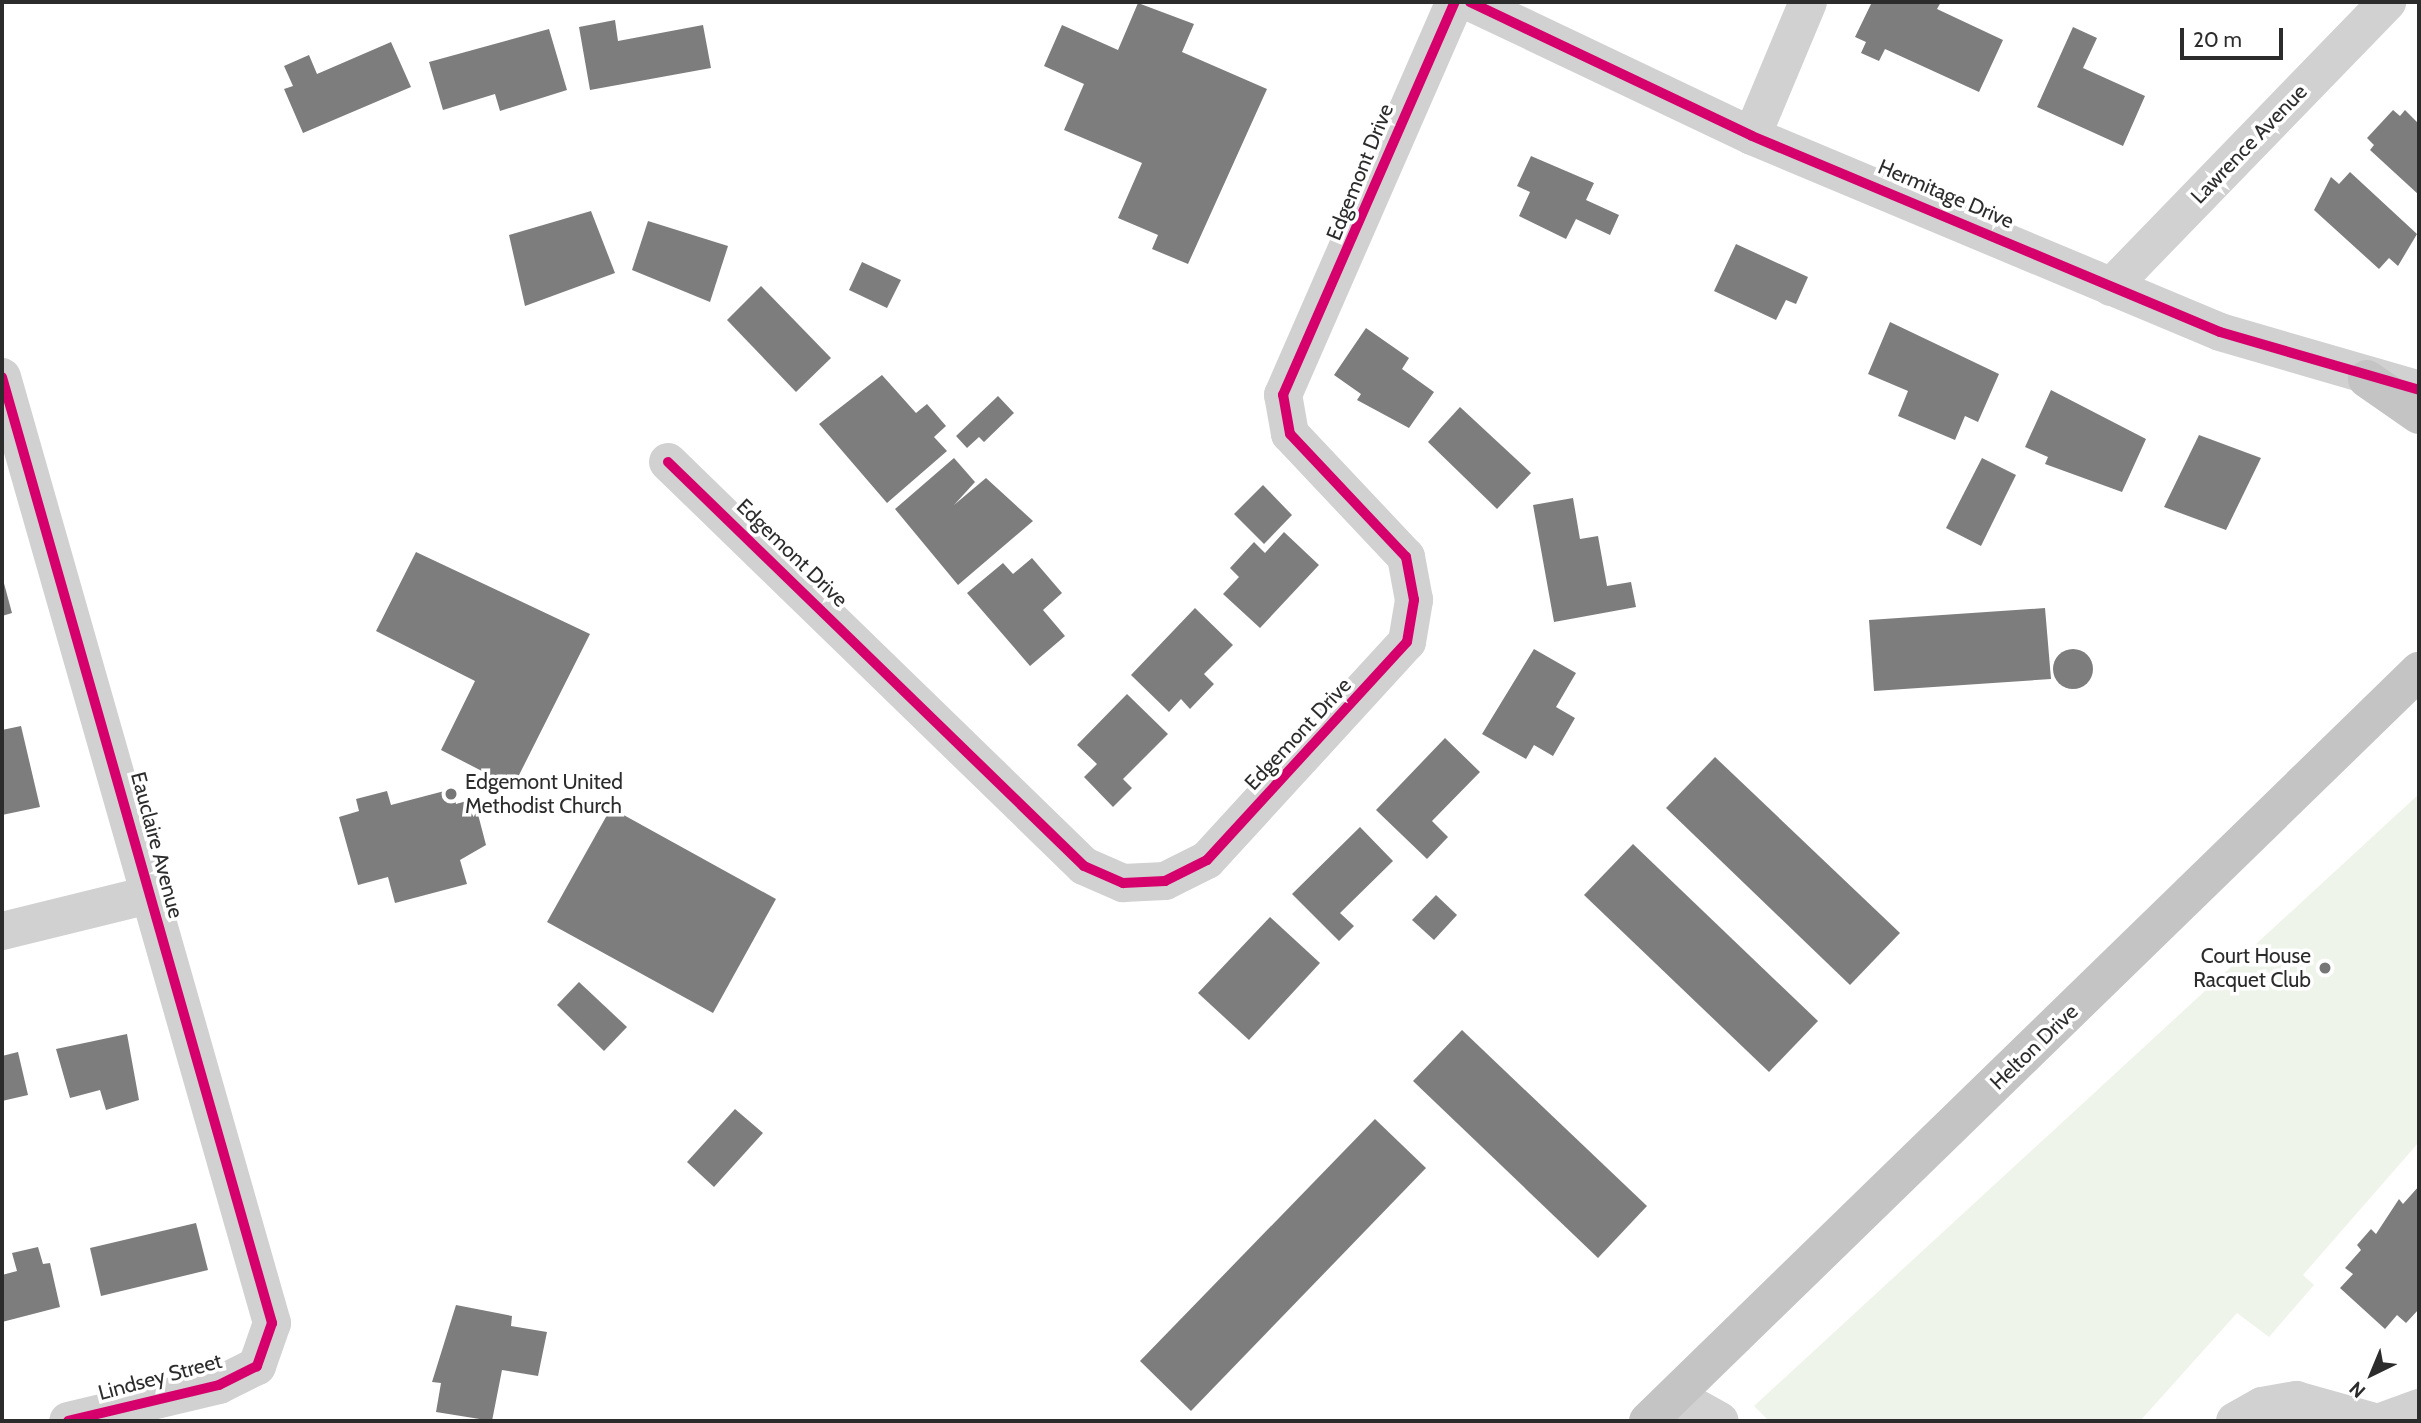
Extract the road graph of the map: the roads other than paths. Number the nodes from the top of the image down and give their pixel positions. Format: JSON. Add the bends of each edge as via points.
{"nodes":[{"id":1,"x":1455,"y":2,"type":"edge"},
{"id":2,"x":1470,"y":2,"type":"edge"},
{"id":3,"x":1808,"y":2,"type":"edge"},
{"id":4,"x":2387,"y":2,"type":"edge"},
{"id":5,"x":1752,"y":136,"type":"junction"},
{"id":6,"x":2111,"y":287,"type":"junction"},
{"id":7,"x":2,"y":377,"type":"edge"},
{"id":8,"x":2367,"y":379,"type":"junction"},
{"id":9,"x":2419,"y":390,"type":"edge"},
{"id":10,"x":2419,"y":415,"type":"edge"},
{"id":11,"x":9,"y":429,"type":"edge"},
{"id":12,"x":668,"y":462,"type":"dead end"},
{"id":13,"x":2419,"y":671,"type":"edge"},
{"id":14,"x":149,"y":895,"type":"junction"},
{"id":15,"x":2,"y":931,"type":"edge"},
{"id":16,"x":272,"y":1323,"type":"joint"},
{"id":17,"x":2419,"y":1408,"type":"edge"},
{"id":18,"x":1671,"y":1413,"type":"edge"},
{"id":19,"x":68,"y":1421,"type":"edge"},
{"id":20,"x":1720,"y":1421,"type":"edge"},
{"id":21,"x":2235,"y":1421,"type":"edge"},
{"id":22,"x":2371,"y":1421,"type":"edge"},
{"id":23,"x":2384,"y":1421,"type":"edge"}],
"edges":[{"from":1,"to":12,"type":"street","name":"Edgemont Drive","via":[[1283,395],[1290,434],[1406,557],[1414,600],[1407,642],[1207,860],[1165,881],[1122,883],[1084,866]]},
{"from":2,"to":5,"type":"street","name":"Hermitage Drive"},
{"from":3,"to":5,"type":"street"},
{"from":4,"to":6,"type":"street","name":"Lawrence Avenue"},
{"from":5,"to":6,"type":"street","name":"Hermitage Drive"},
{"from":6,"to":8,"type":"street","name":"Hermitage Drive","via":[[2220,332]]},
{"from":7,"to":11,"type":"street","name":"Eauclaire Avenue"},
{"from":8,"to":9,"type":"street","name":"Hermitage Drive"},
{"from":8,"to":10,"type":"main road"},
{"from":11,"to":14,"type":"street","name":"Eauclaire Avenue"},
{"from":13,"to":18,"type":"main road","name":"Helton Drive"},
{"from":14,"to":15,"type":"street"},
{"from":14,"to":16,"type":"street","name":"Eauclaire Avenue"},
{"from":16,"to":19,"type":"street","name":"Lindsey Street","via":[[257,1366],[219,1385]]},
{"from":17,"to":23,"type":"street"},
{"from":18,"to":20,"type":"street"},
{"from":21,"to":22,"type":"street","via":[[2262,1406],[2296,1400]]}]}
